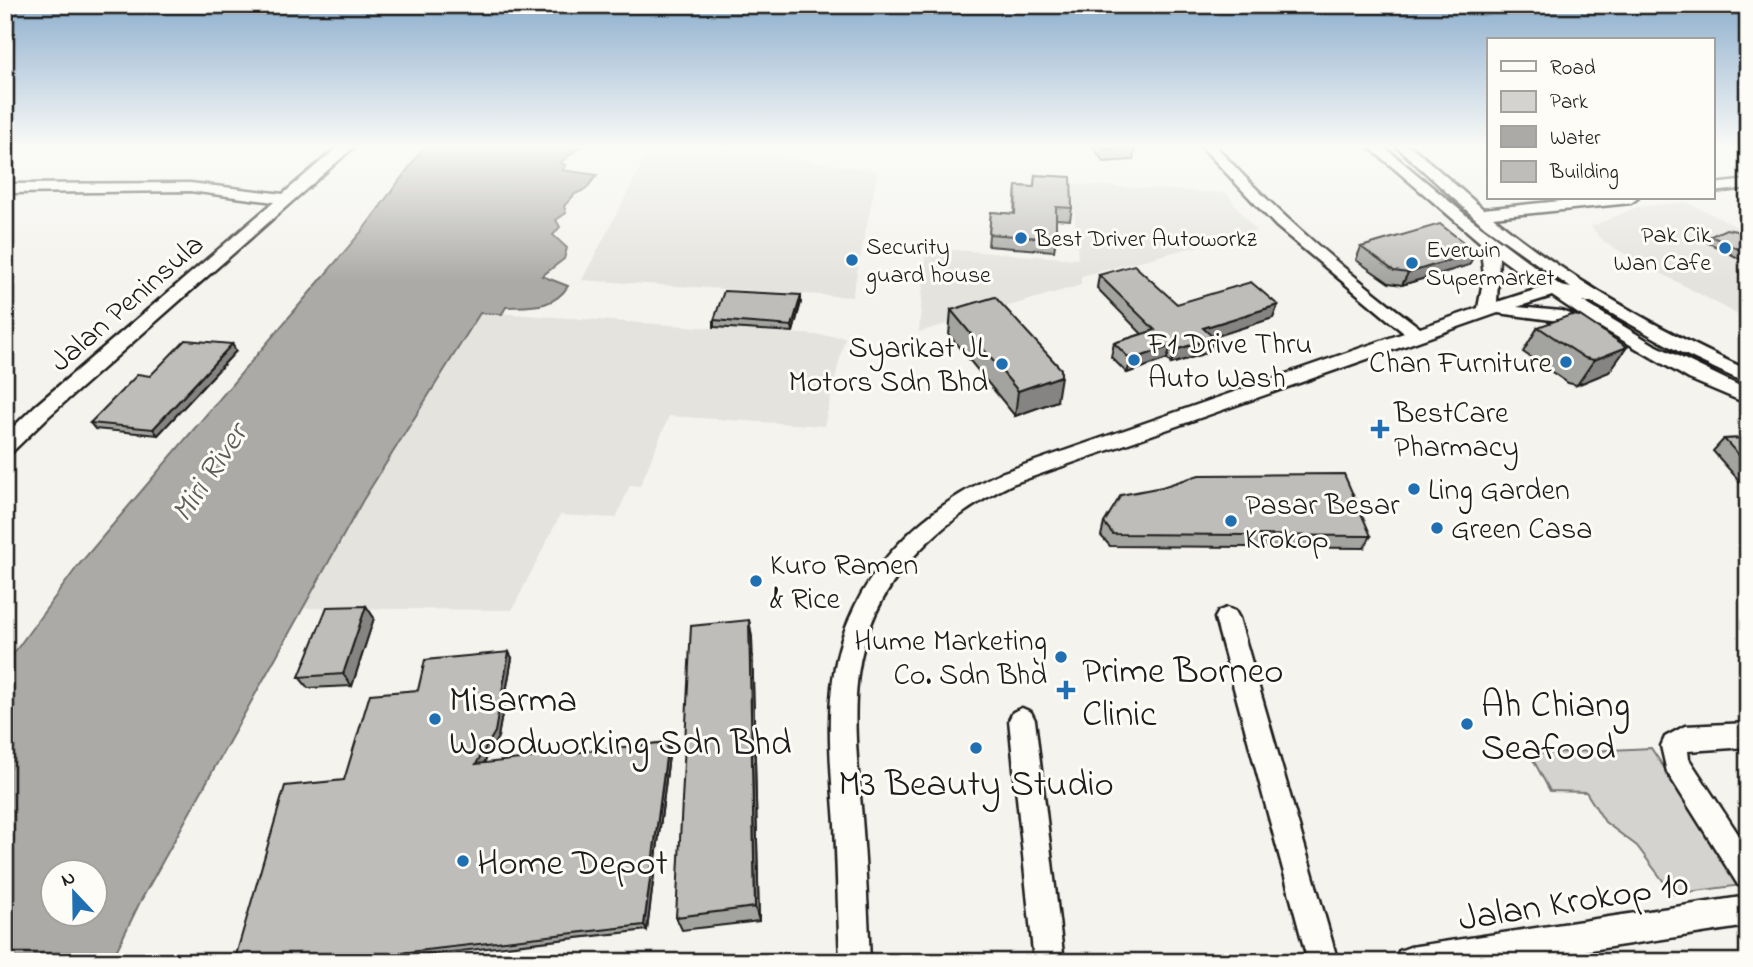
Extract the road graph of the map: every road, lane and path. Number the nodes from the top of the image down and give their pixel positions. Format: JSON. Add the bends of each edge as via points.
{"nodes":[{"id":1,"x":224,"y":191,"type":"edge"},
{"id":2,"x":297,"y":191,"type":"edge"},
{"id":3,"x":1248,"y":191,"type":"edge"},
{"id":4,"x":1428,"y":191,"type":"edge"},
{"id":5,"x":1454,"y":191,"type":"edge"},
{"id":6,"x":288,"y":199,"type":"junction"},
{"id":7,"x":1612,"y":200,"type":"edge"},
{"id":8,"x":1480,"y":214,"type":"junction"},
{"id":9,"x":1488,"y":242,"type":"junction"},
{"id":10,"x":1543,"y":261,"type":"junction"},
{"id":11,"x":1553,"y":290,"type":"junction"},
{"id":12,"x":1602,"y":299,"type":"junction"},
{"id":13,"x":1486,"y":311,"type":"junction"},
{"id":14,"x":1418,"y":335,"type":"junction"},
{"id":15,"x":1634,"y":342,"type":"junction"},
{"id":16,"x":1748,"y":379,"type":"edge"},
{"id":17,"x":1748,"y":398,"type":"edge"},
{"id":18,"x":5,"y":447,"type":"edge"},
{"id":19,"x":1227,"y":618,"type":"dead end"},
{"id":20,"x":1021,"y":720,"type":"dead end"},
{"id":21,"x":1748,"y":735,"type":"edge"},
{"id":22,"x":1748,"y":875,"type":"edge"},
{"id":23,"x":1748,"y":911,"type":"edge"},
{"id":24,"x":1456,"y":959,"type":"edge"},
{"id":25,"x":855,"y":962,"type":"edge"},
{"id":26,"x":1049,"y":962,"type":"edge"},
{"id":27,"x":1323,"y":962,"type":"edge"},
{"id":28,"x":1410,"y":962,"type":"edge"}],
"edges":[{"from":1,"to":6,"type":"street"},
{"from":2,"to":6,"type":"street","name":"Jalan Peninsula"},
{"from":3,"to":14,"type":"street","via":[[1301,242]]},
{"from":4,"to":9,"type":"street"},
{"from":5,"to":8,"type":"street"},
{"from":6,"to":18,"type":"street","name":"Jalan Peninsula"},
{"from":7,"to":8,"type":"street"},
{"from":8,"to":10,"type":"street"},
{"from":9,"to":11,"type":"street"},
{"from":9,"to":13,"type":"street","via":[[1494,261]]},
{"from":10,"to":11,"type":"street"},
{"from":10,"to":12,"type":"street"},
{"from":11,"to":12,"type":"street"},
{"from":11,"to":13,"type":"street"},
{"from":11,"to":15,"type":"street"},
{"from":12,"to":16,"type":"street"},
{"from":13,"to":14,"type":"street"},
{"from":13,"to":15,"type":"street","via":[[1561,316]]},
{"from":14,"to":25,"type":"street","via":[[1005,479],[967,497],[903,555],[871,601],[846,671],[844,758]]},
{"from":15,"to":17,"type":"street"},
{"from":19,"to":27,"type":"street"},
{"from":20,"to":26,"type":"street"},
{"from":21,"to":22,"type":"street","via":[[1685,738],[1674,746],[1676,763]]},
{"from":23,"to":24,"type":"street","name":"Jalan Krokop 10"},
{"from":24,"to":28,"type":"street","name":"Jalan Krokop 10"}]}
